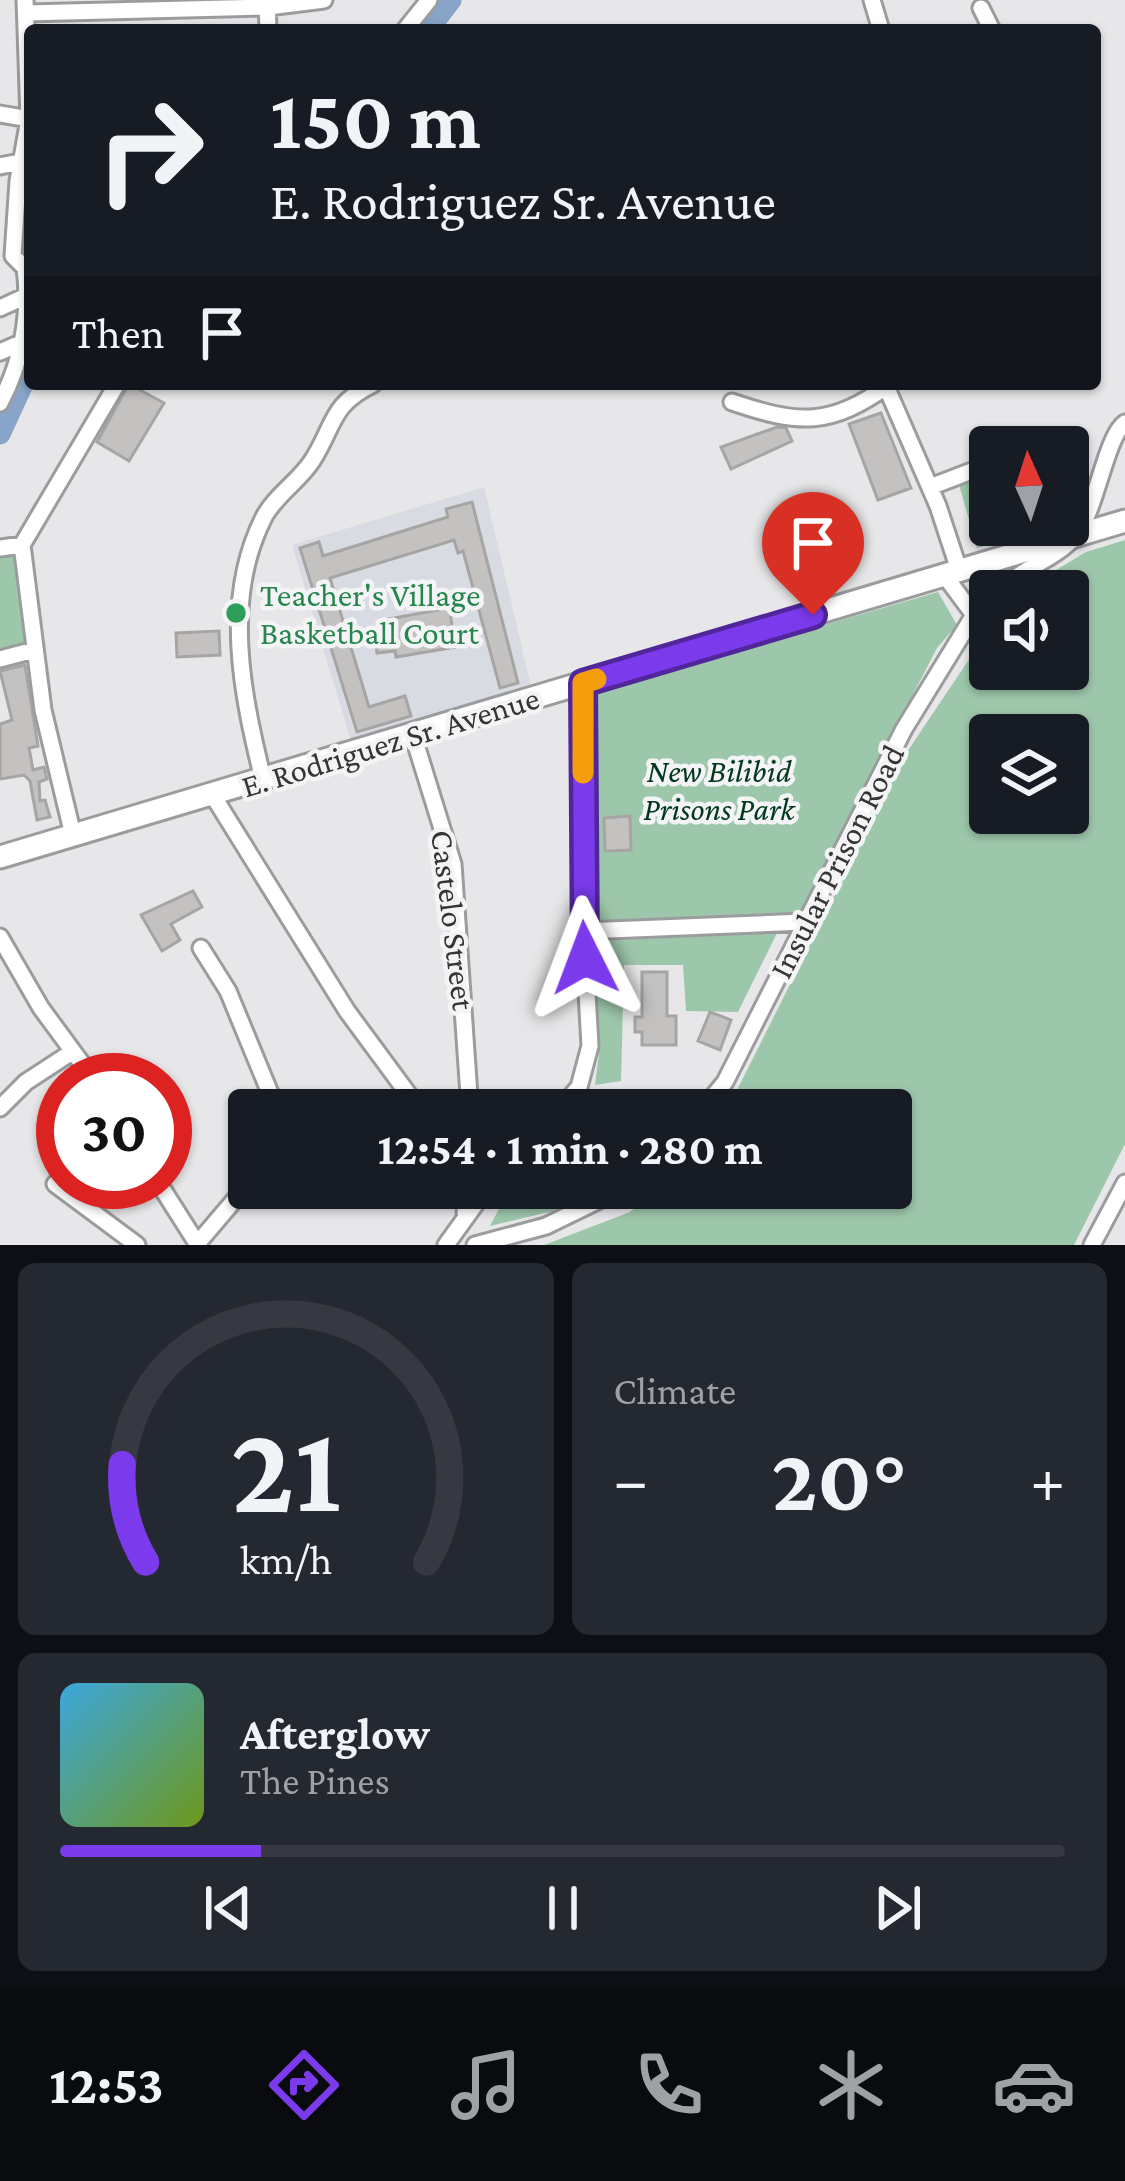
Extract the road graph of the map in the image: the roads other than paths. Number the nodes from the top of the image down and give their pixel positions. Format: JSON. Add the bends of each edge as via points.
{"nodes":[{"id":1,"x":325,"y":0,"type":"edge"},
{"id":2,"x":147,"y":4,"type":"edge"},
{"id":3,"x":268,"y":4,"type":"edge"},
{"id":4,"x":26,"y":7,"type":"edge"},
{"id":5,"x":981,"y":8,"type":"dead end"},
{"id":6,"x":989,"y":24,"type":"edge"},
{"id":7,"x":24,"y":152,"type":"edge"},
{"id":8,"x":20,"y":162,"type":"junction"},
{"id":9,"x":0,"y":166,"type":"edge"},
{"id":10,"x":24,"y":224,"type":"edge"},
{"id":11,"x":13,"y":234,"type":"junction"},
{"id":12,"x":6,"y":260,"type":"edge"},
{"id":13,"x":24,"y":327,"type":"edge"},
{"id":14,"x":23,"y":342,"type":"junction"},
{"id":15,"x":0,"y":352,"type":"edge"},
{"id":16,"x":113,"y":390,"type":"edge"},
{"id":17,"x":363,"y":390,"type":"edge"},
{"id":18,"x":882,"y":390,"type":"edge"},
{"id":19,"x":889,"y":390,"type":"edge"},
{"id":20,"x":731,"y":402,"type":"dead end"},
{"id":21,"x":0,"y":403,"type":"edge"},
{"id":22,"x":1125,"y":423,"type":"edge"},
{"id":23,"x":969,"y":472,"type":"edge"},
{"id":24,"x":930,"y":487,"type":"junction"},
{"id":25,"x":1089,"y":507,"type":"edge"},
{"id":26,"x":1125,"y":521,"type":"edge"},
{"id":27,"x":1089,"y":532,"type":"edge"},
{"id":28,"x":22,"y":544,"type":"junction"},
{"id":29,"x":1042,"y":546,"type":"edge"},
{"id":30,"x":1062,"y":546,"type":"edge"},
{"id":31,"x":0,"y":548,"type":"edge"},
{"id":32,"x":1028,"y":570,"type":"edge"},
{"id":33,"x":952,"y":573,"type":"junction"},
{"id":34,"x":969,"y":605,"type":"edge"},
{"id":35,"x":969,"y":623,"type":"edge"},
{"id":36,"x":34,"y":650,"type":"junction"},
{"id":37,"x":0,"y":658,"type":"edge"},
{"id":38,"x":583,"y":683,"type":"junction"},
{"id":39,"x":413,"y":735,"type":"junction"},
{"id":40,"x":262,"y":779,"type":"junction"},
{"id":41,"x":212,"y":794,"type":"junction"},
{"id":42,"x":73,"y":835,"type":"junction"},
{"id":43,"x":0,"y":857,"type":"edge"},
{"id":44,"x":804,"y":922,"type":"junction"},
{"id":45,"x":584,"y":931,"type":"junction"},
{"id":46,"x":0,"y":937,"type":"edge"},
{"id":47,"x":201,"y":948,"type":"dead end"},
{"id":48,"x":72,"y":1052,"type":"joint"},
{"id":49,"x":268,"y":1089,"type":"edge"},
{"id":50,"x":404,"y":1089,"type":"edge"},
{"id":51,"x":469,"y":1089,"type":"edge"},
{"id":52,"x":577,"y":1089,"type":"edge"},
{"id":53,"x":718,"y":1089,"type":"edge"},
{"id":54,"x":0,"y":1108,"type":"edge"},
{"id":55,"x":1125,"y":1183,"type":"edge"},
{"id":56,"x":228,"y":1208,"type":"edge"},
{"id":57,"x":89,"y":1209,"type":"edge"},
{"id":58,"x":175,"y":1209,"type":"edge"},
{"id":59,"x":465,"y":1209,"type":"edge"},
{"id":60,"x":469,"y":1209,"type":"edge"},
{"id":61,"x":581,"y":1209,"type":"edge"},
{"id":62,"x":465,"y":1213,"type":"junction"},
{"id":63,"x":197,"y":1244,"type":"edge"},
{"id":64,"x":137,"y":1245,"type":"edge"},
{"id":65,"x":446,"y":1245,"type":"edge"},
{"id":66,"x":475,"y":1245,"type":"edge"},
{"id":67,"x":1092,"y":1245,"type":"edge"}],
"edges":[{"from":1,"to":3,"type":"street"},
{"from":2,"to":3,"type":"street"},
{"from":2,"to":4,"type":"street"},
{"from":5,"to":6,"type":"street"},
{"from":7,"to":8,"type":"street"},
{"from":8,"to":9,"type":"street"},
{"from":8,"to":11,"type":"street"},
{"from":10,"to":11,"type":"street"},
{"from":11,"to":12,"type":"street"},
{"from":13,"to":14,"type":"street"},
{"from":14,"to":15,"type":"street"},
{"from":14,"to":21,"type":"street"},
{"from":16,"to":28,"type":"street"},
{"from":17,"to":40,"type":"street","via":[[341,403],[314,458],[266,512],[246,568],[239,627],[244,705]]},
{"from":18,"to":20,"type":"street","via":[[868,403],[801,423]]},
{"from":19,"to":24,"type":"street"},
{"from":22,"to":25,"type":"street","via":[[1114,433]]},
{"from":23,"to":24,"type":"street"},
{"from":24,"to":33,"type":"street"},
{"from":26,"to":27,"type":"street","name":"E. Rodriguez Sr. Avenue"},
{"from":28,"to":31,"type":"street"},
{"from":28,"to":36,"type":"street"},
{"from":29,"to":33,"type":"street","name":"E. Rodriguez Sr. Avenue"},
{"from":30,"to":32,"type":"street"},
{"from":33,"to":34,"type":"street"},
{"from":33,"to":38,"type":"street","name":"E. Rodriguez Sr. Avenue"},
{"from":35,"to":44,"type":"street","name":"Insular Prison Road","via":[[904,728]]},
{"from":36,"to":37,"type":"street"},
{"from":36,"to":42,"type":"street"},
{"from":38,"to":39,"type":"street","name":"E. Rodriguez Sr. Avenue"},
{"from":38,"to":45,"type":"street"},
{"from":39,"to":40,"type":"street","name":"E. Rodriguez Sr. Avenue"},
{"from":39,"to":51,"type":"street","name":"Castelo Street","via":[[453,864]]},
{"from":40,"to":41,"type":"street","name":"E. Rodriguez Sr. Avenue"},
{"from":41,"to":42,"type":"street","name":"E. Rodriguez Sr. Avenue"},
{"from":41,"to":50,"type":"street"},
{"from":42,"to":43,"type":"street","name":"E. Rodriguez Sr. Avenue"},
{"from":44,"to":45,"type":"street"},
{"from":44,"to":53,"type":"street","name":"Insular Prison Road"},
{"from":45,"to":52,"type":"street","via":[[590,1046]]},
{"from":46,"to":48,"type":"street"},
{"from":47,"to":49,"type":"street"},
{"from":48,"to":54,"type":"street"},
{"from":55,"to":67,"type":"street"},
{"from":56,"to":63,"type":"street"},
{"from":57,"to":64,"type":"street"},
{"from":58,"to":63,"type":"street"},
{"from":59,"to":62,"type":"street"},
{"from":60,"to":62,"type":"street"},
{"from":61,"to":66,"type":"street"},
{"from":62,"to":65,"type":"street"}]}
